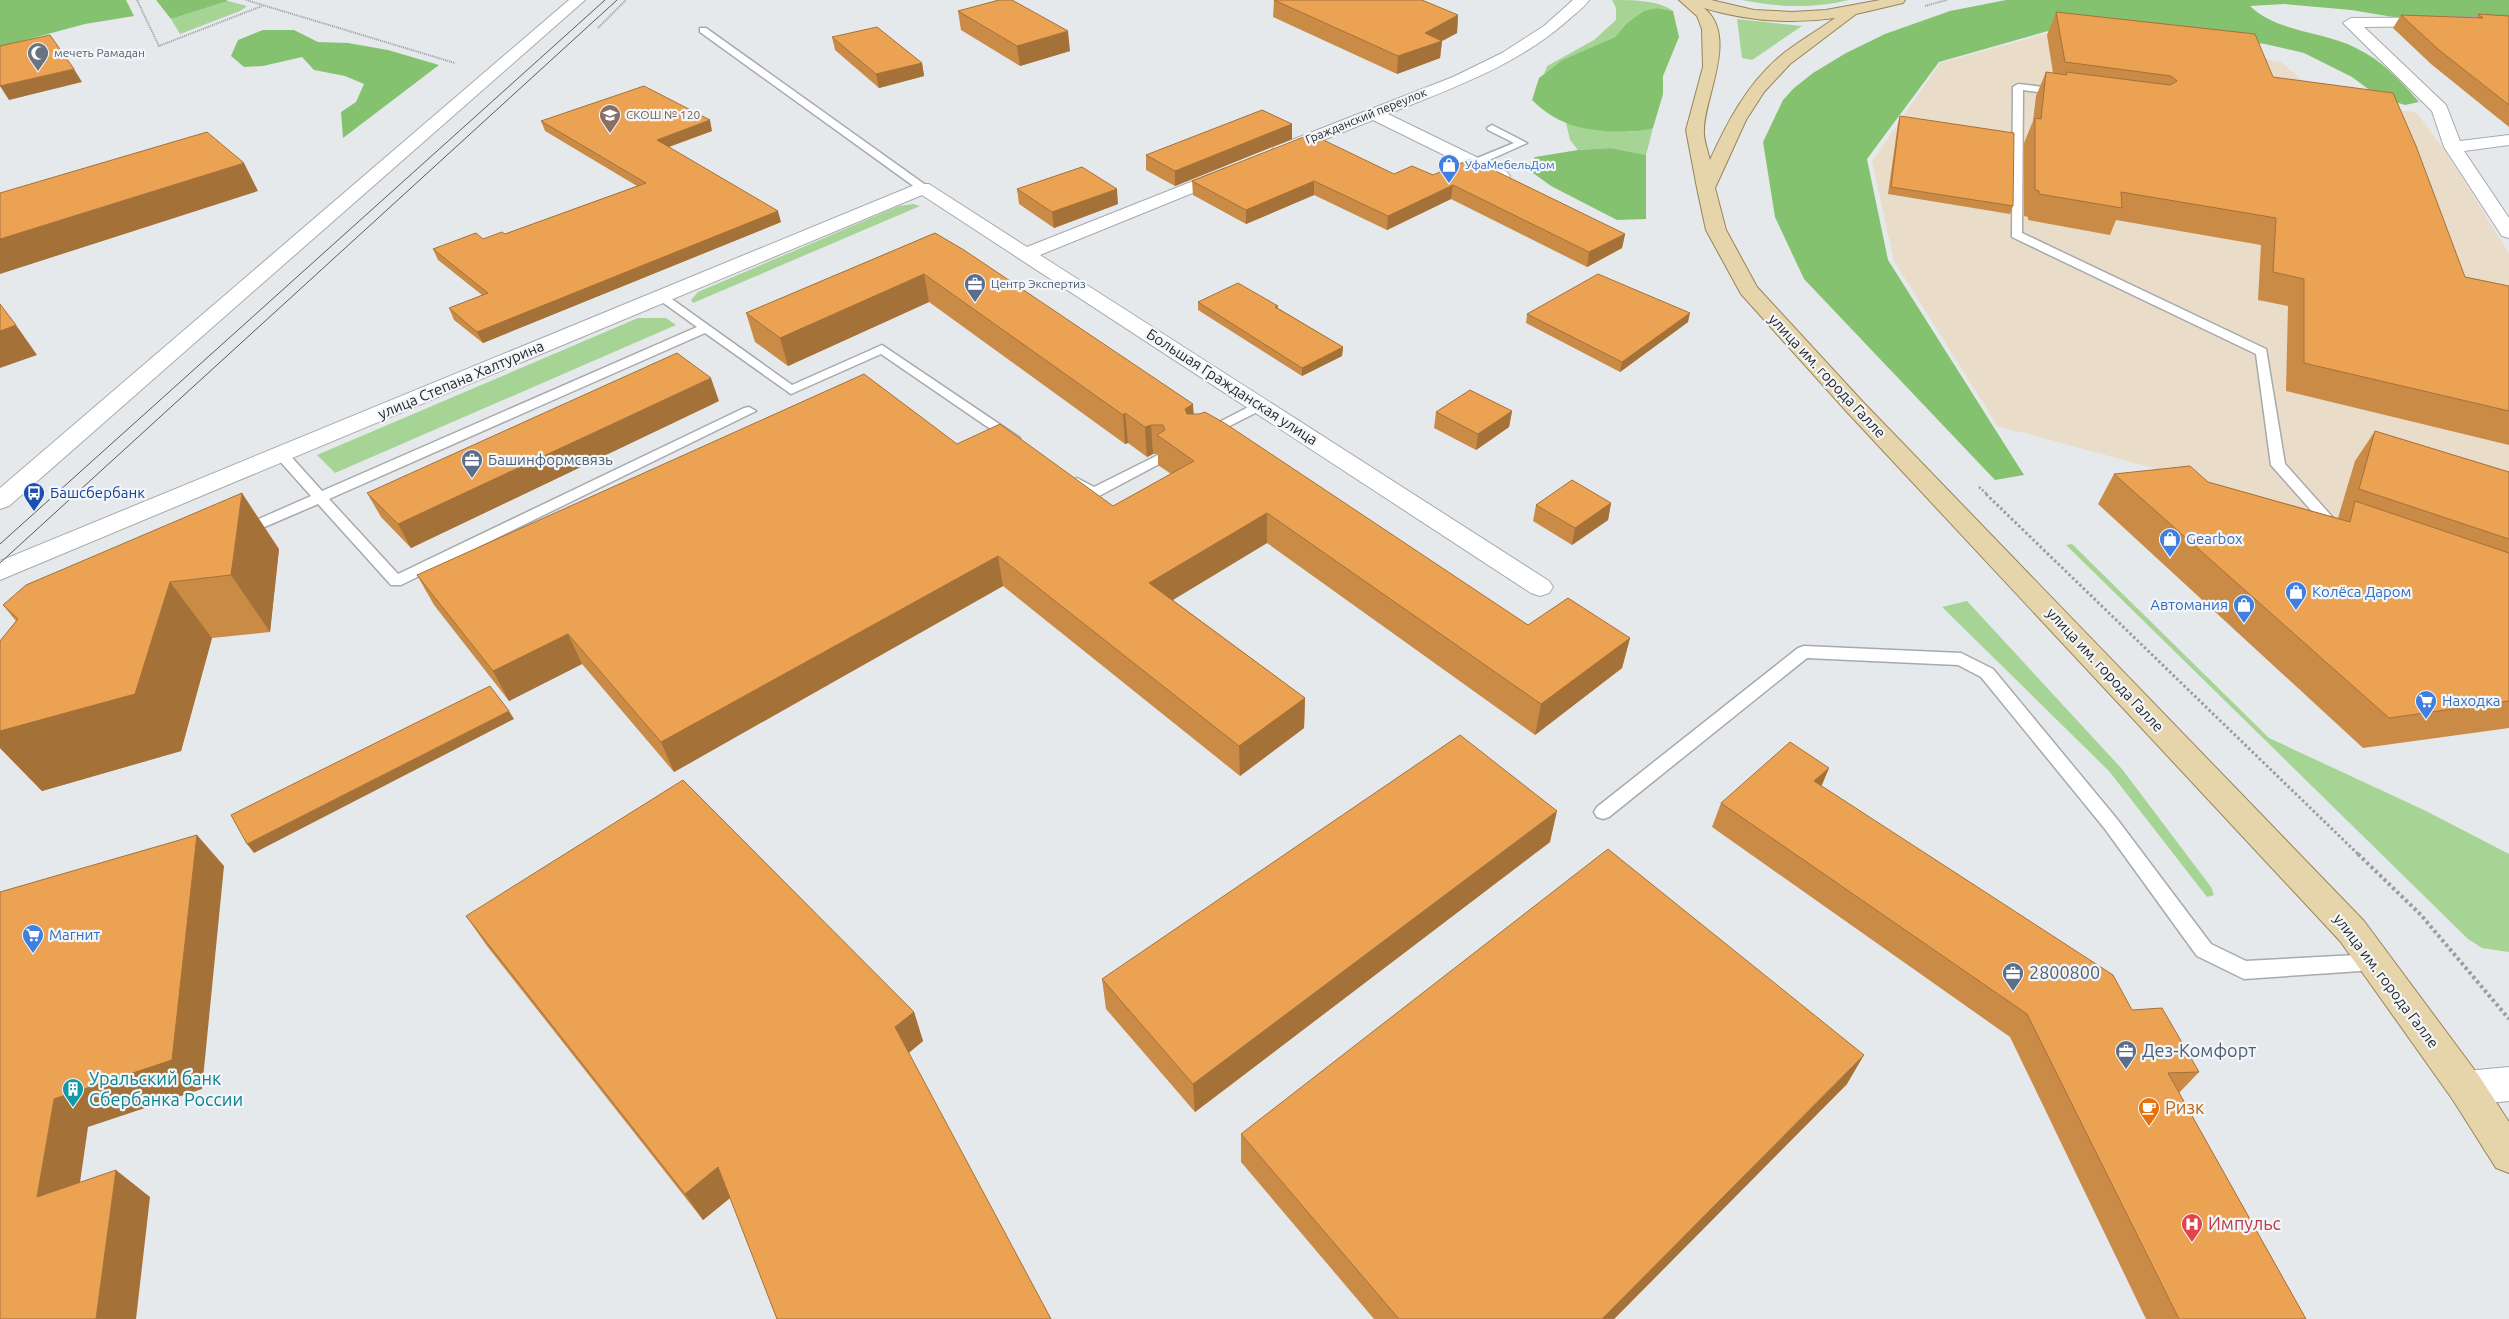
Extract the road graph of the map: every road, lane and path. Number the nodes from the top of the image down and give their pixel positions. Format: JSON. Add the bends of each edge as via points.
{"nodes":[{"id":1,"x":137,"y":0,"type":"edge"},
{"id":2,"x":246,"y":0,"type":"edge"},
{"id":3,"x":578,"y":0,"type":"edge"},
{"id":4,"x":626,"y":0,"type":"edge"},
{"id":5,"x":1582,"y":0,"type":"edge"},
{"id":6,"x":1686,"y":0,"type":"edge"},
{"id":7,"x":1698,"y":0,"type":"edge"},
{"id":8,"x":1898,"y":0,"type":"edge"},
{"id":9,"x":1947,"y":0,"type":"edge"},
{"id":10,"x":263,"y":5,"type":"junction"},
{"id":11,"x":1919,"y":7,"type":"dead end"},
{"id":12,"x":1849,"y":13,"type":"junction"},
{"id":13,"x":2509,"y":21,"type":"edge"},
{"id":14,"x":598,"y":28,"type":"dead end"},
{"id":15,"x":703,"y":30,"type":"dead end"},
{"id":16,"x":455,"y":63,"type":"dead end"},
{"id":17,"x":2075,"y":94,"type":"edge"},
{"id":18,"x":1372,"y":113,"type":"junction"},
{"id":19,"x":1492,"y":128,"type":"dead end"},
{"id":20,"x":2509,"y":140,"type":"edge"},
{"id":21,"x":2453,"y":147,"type":"junction"},
{"id":22,"x":1263,"y":158,"type":"edge"},
{"id":23,"x":1474,"y":163,"type":"junction"},
{"id":24,"x":1245,"y":165,"type":"edge"},
{"id":25,"x":1516,"y":183,"type":"edge"},
{"id":26,"x":923,"y":188,"type":"junction"},
{"id":27,"x":1706,"y":188,"type":"junction"},
{"id":28,"x":2509,"y":232,"type":"edge"},
{"id":29,"x":1026,"y":254,"type":"junction"},
{"id":30,"x":662,"y":296,"type":"junction"},
{"id":31,"x":706,"y":328,"type":"junction"},
{"id":32,"x":1260,"y":406,"type":"junction"},
{"id":33,"x":749,"y":411,"type":"dead end"},
{"id":34,"x":1194,"y":439,"type":"edge"},
{"id":35,"x":1020,"y":443,"type":"edge"},
{"id":36,"x":282,"y":454,"type":"junction"},
{"id":37,"x":1158,"y":459,"type":"edge"},
{"id":38,"x":1069,"y":476,"type":"edge"},
{"id":39,"x":1974,"y":481,"type":"dead end"},
{"id":40,"x":320,"y":497,"type":"junction"},
{"id":41,"x":0,"y":500,"type":"edge"},
{"id":42,"x":2349,"y":530,"type":"edge"},
{"id":43,"x":229,"y":538,"type":"edge"},
{"id":44,"x":0,"y":571,"type":"edge"},
{"id":45,"x":1540,"y":587,"type":"dead end"},
{"id":46,"x":1603,"y":812,"type":"dead end"},
{"id":47,"x":2375,"y":962,"type":"junction"},
{"id":48,"x":2509,"y":1019,"type":"edge"},
{"id":49,"x":2509,"y":1084,"type":"edge"},
{"id":50,"x":2466,"y":1088,"type":"junction"},
{"id":51,"x":2509,"y":1155,"type":"edge"}],
"edges":[{"from":1,"to":10,"type":"path","via":[[159,46]]},
{"from":2,"to":10,"type":"path"},
{"from":3,"to":41,"type":"street"},
{"from":4,"to":14,"type":"path"},
{"from":5,"to":18,"type":"street","name":"Гражданский переулок","via":[[1549,29],[1508,56],[1459,80]]},
{"from":6,"to":27,"type":"main road","name":"улица им. города Галле","via":[[1703,14],[1710,29],[1710,67],[1695,130]]},
{"from":7,"to":12,"type":"main road","via":[[1776,17]]},
{"from":8,"to":12,"type":"main road"},
{"from":9,"to":11,"type":"path"},
{"from":10,"to":16,"type":"path"},
{"from":12,"to":27,"type":"main road","via":[[1782,62],[1767,78],[1742,109]]},
{"from":13,"to":21,"type":"street","via":[[2350,23],[2440,110]]},
{"from":15,"to":26,"type":"lane"},
{"from":17,"to":42,"type":"lane","via":[[2018,87],[2016,235],[2262,352],[2278,465],[2330,523]]},
{"from":18,"to":22,"type":"street","name":"Гражданский переулок"},
{"from":18,"to":23,"type":"street"},
{"from":19,"to":23,"type":"lane","via":[[1522,143]]},
{"from":20,"to":21,"type":"street"},
{"from":21,"to":28,"type":"street"},
{"from":23,"to":25,"type":"street"},
{"from":24,"to":29,"type":"street"},
{"from":26,"to":29,"type":"street","name":"Большая Гражданская улица"},
{"from":26,"to":30,"type":"street","name":"улица Степана Халтурина"},
{"from":27,"to":47,"type":"main road","name":"улица им. города Галле","via":[[1716,230],[1748,290],[2352,931]]},
{"from":29,"to":32,"type":"street","name":"Большая Гражданская улица"},
{"from":30,"to":31,"type":"lane"},
{"from":30,"to":36,"type":"street","name":"улица Степана Халтурина"},
{"from":31,"to":35,"type":"lane","via":[[791,390],[882,349]]},
{"from":31,"to":40,"type":"lane"},
{"from":32,"to":34,"type":"lane"},
{"from":32,"to":45,"type":"street","name":"Большая Гражданская улица"},
{"from":33,"to":40,"type":"lane","via":[[396,581]]},
{"from":36,"to":40,"type":"lane"},
{"from":36,"to":44,"type":"street","name":"улица Степана Халтурина"},
{"from":37,"to":38,"type":"lane","via":[[1094,493]]},
{"from":39,"to":48,"type":"path","via":[[2421,915]]},
{"from":40,"to":43,"type":"lane"},
{"from":46,"to":47,"type":"lane","via":[[1804,652],[1961,660],[1986,673],[2111,824],[2204,950],[2244,970]]},
{"from":47,"to":50,"type":"main road","name":"улица им. города Галле"},
{"from":49,"to":50,"type":"street"},
{"from":50,"to":51,"type":"main road","name":"улица им. города Галле"}]}
